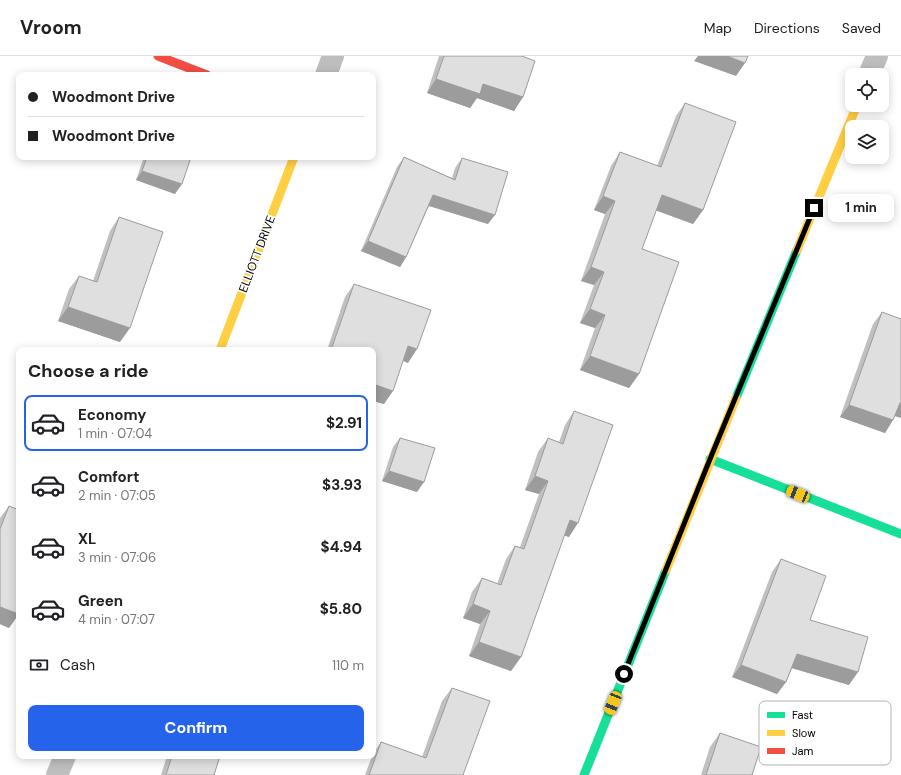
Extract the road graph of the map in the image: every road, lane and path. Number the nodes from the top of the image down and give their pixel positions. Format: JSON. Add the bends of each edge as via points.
{"nodes":[{"id":1,"x":158,"y":56,"type":"edge"},
{"id":2,"x":333,"y":56,"type":"edge"},
{"id":3,"x":877,"y":56,"type":"edge"},
{"id":4,"x":872,"y":68,"type":"edge"},
{"id":5,"x":199,"y":72,"type":"edge"},
{"id":6,"x":327,"y":72,"type":"edge"},
{"id":7,"x":854,"y":112,"type":"edge"},
{"id":8,"x":293,"y":160,"type":"edge"},
{"id":9,"x":221,"y":347,"type":"edge"},
{"id":10,"x":710,"y":459,"type":"junction"},
{"id":11,"x":901,"y":534,"type":"edge"},
{"id":12,"x":64,"y":759,"type":"edge"},
{"id":13,"x":57,"y":775,"type":"edge"},
{"id":14,"x":584,"y":775,"type":"edge"}],
"edges":[{"from":1,"to":5,"type":"street"},
{"from":2,"to":6,"type":"street"},
{"from":3,"to":4,"type":"street"},
{"from":7,"to":10,"type":"street"},
{"from":8,"to":9,"type":"street","name":"ELLIOTT DRIVE"},
{"from":10,"to":11,"type":"street"},
{"from":10,"to":14,"type":"street"},
{"from":12,"to":13,"type":"street"}]}
